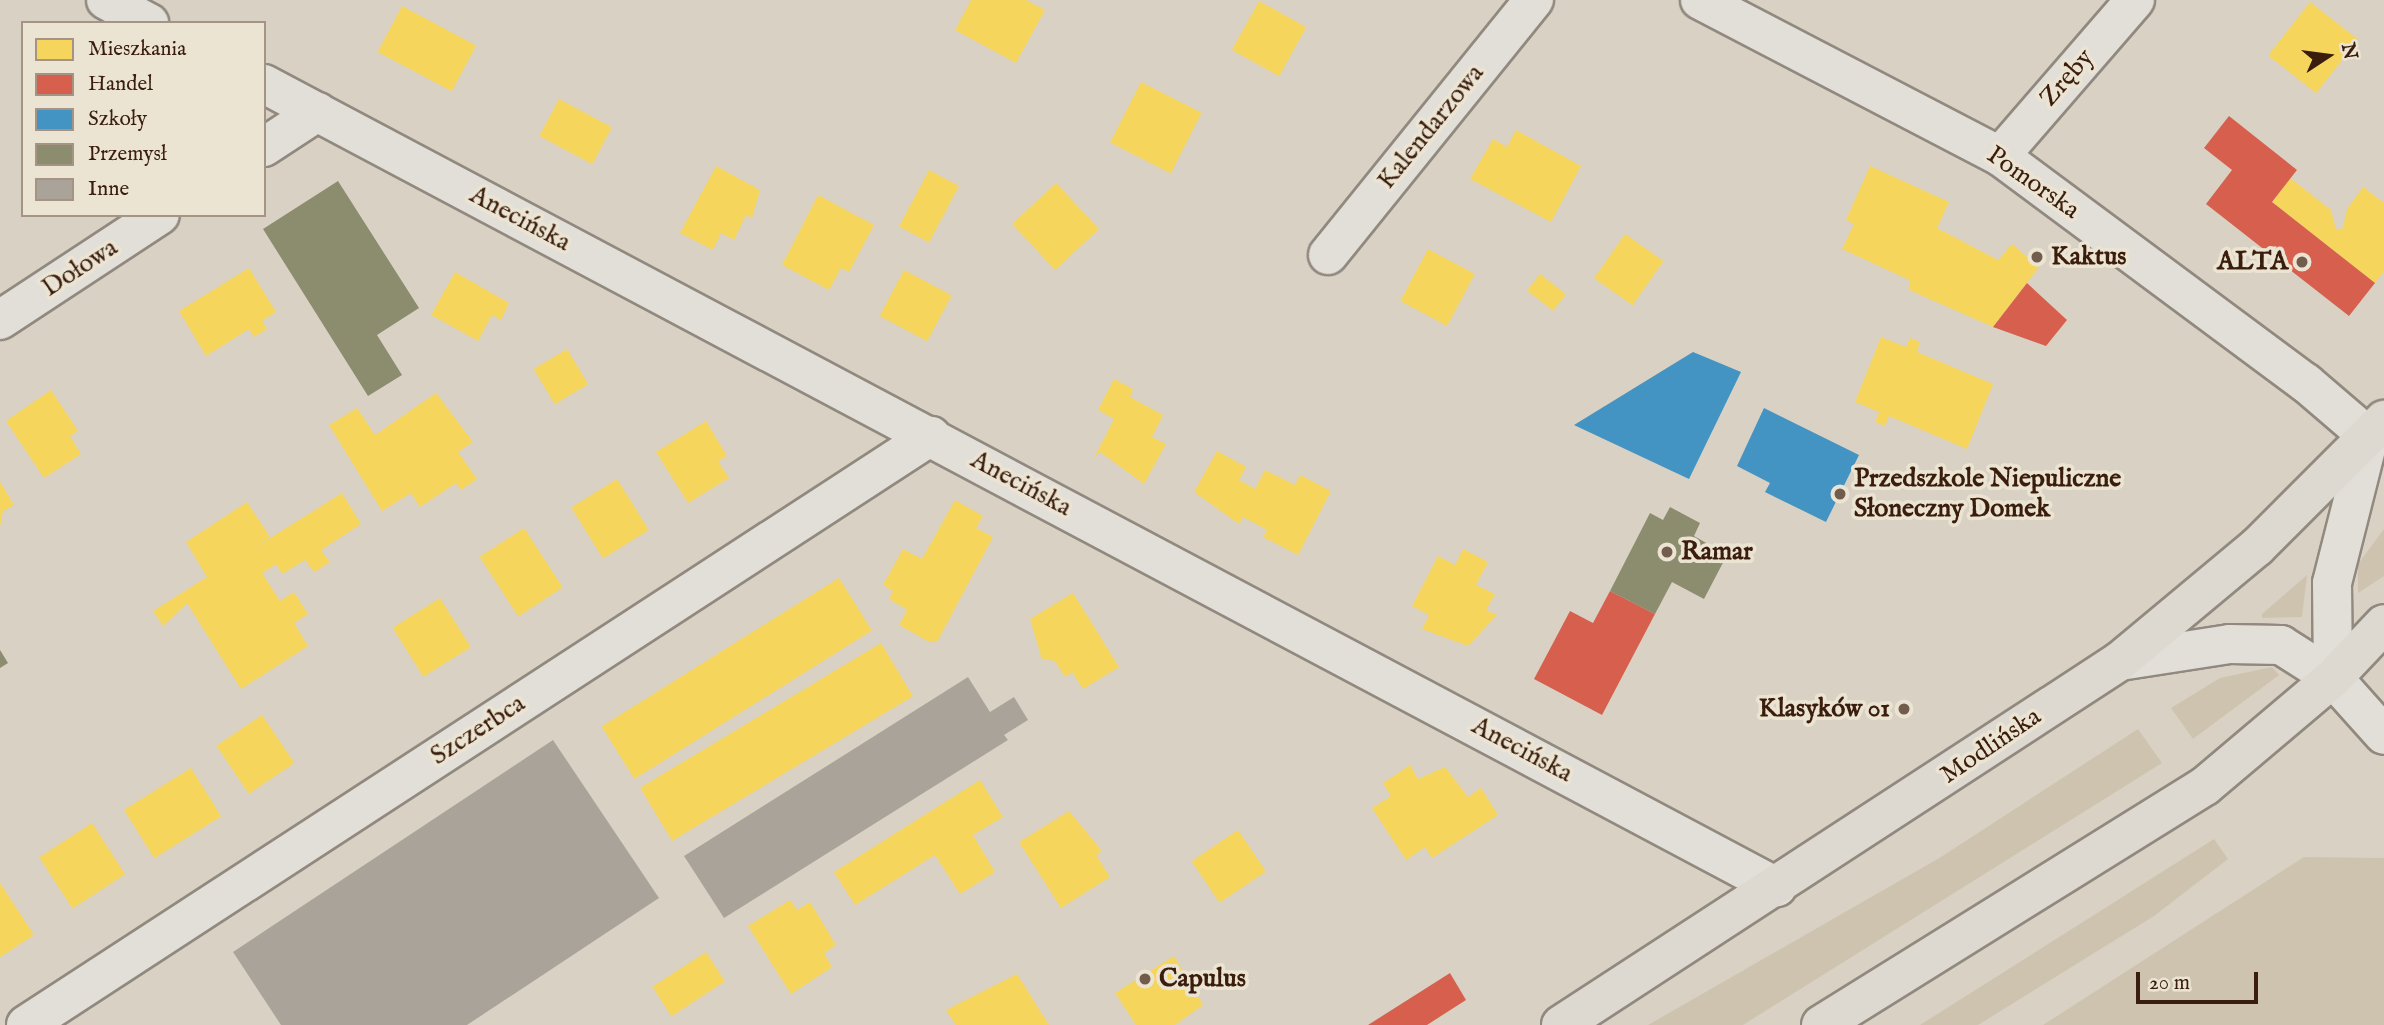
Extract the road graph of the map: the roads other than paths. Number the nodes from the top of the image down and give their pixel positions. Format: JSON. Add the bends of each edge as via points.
{"nodes":[{"id":1,"x":106,"y":0,"type":"edge"},
{"id":2,"x":1534,"y":0,"type":"edge"},
{"id":3,"x":1700,"y":0,"type":"edge"},
{"id":4,"x":2135,"y":0,"type":"edge"},
{"id":5,"x":145,"y":21,"type":"edge"},
{"id":6,"x":266,"y":85,"type":"edge"},
{"id":7,"x":317,"y":112,"type":"junction"},
{"id":8,"x":266,"y":146,"type":"edge"},
{"id":9,"x":2000,"y":156,"type":"junction"},
{"id":10,"x":157,"y":217,"type":"edge"},
{"id":11,"x":1328,"y":255,"type":"dead end"},
{"id":12,"x":0,"y":320,"type":"edge"},
{"id":13,"x":2377,"y":429,"type":"edge"},
{"id":14,"x":931,"y":436,"type":"junction"},
{"id":15,"x":2384,"y":624,"type":"edge"},
{"id":16,"x":2120,"y":661,"type":"junction"},
{"id":17,"x":2333,"y":678,"type":"junction"},
{"id":18,"x":2384,"y":735,"type":"edge"},
{"id":19,"x":1777,"y":887,"type":"junction"},
{"id":20,"x":26,"y":1025,"type":"edge"},
{"id":21,"x":1561,"y":1025,"type":"edge"},
{"id":22,"x":1821,"y":1025,"type":"edge"}],
"edges":[{"from":1,"to":5,"type":"street"},
{"from":2,"to":11,"type":"street","name":"Kalendarzowa"},
{"from":3,"to":9,"type":"street","name":"Pomorska"},
{"from":4,"to":9,"type":"street","name":"Zręby"},
{"from":6,"to":7,"type":"street","name":"Anecińska"},
{"from":7,"to":8,"type":"street"},
{"from":7,"to":14,"type":"street","name":"Anecińska"},
{"from":9,"to":13,"type":"street","name":"Pomorska","via":[[2306,383]]},
{"from":10,"to":12,"type":"street","name":"Dołowa"},
{"from":13,"to":16,"type":"main road","name":"Modlińska","via":[[2257,547]]},
{"from":13,"to":17,"type":"street","via":[[2332,583]]},
{"from":14,"to":19,"type":"street","name":"Anecińska"},
{"from":14,"to":20,"type":"street","name":"Szczerbca"},
{"from":15,"to":17,"type":"main road"},
{"from":16,"to":17,"type":"street","via":[[2230,644],[2281,645]]},
{"from":16,"to":19,"type":"main road","name":"Modlińska"},
{"from":17,"to":18,"type":"street"},
{"from":17,"to":22,"type":"main road","via":[[2205,786]]},
{"from":19,"to":21,"type":"main road","name":"Modlińska"}]}
